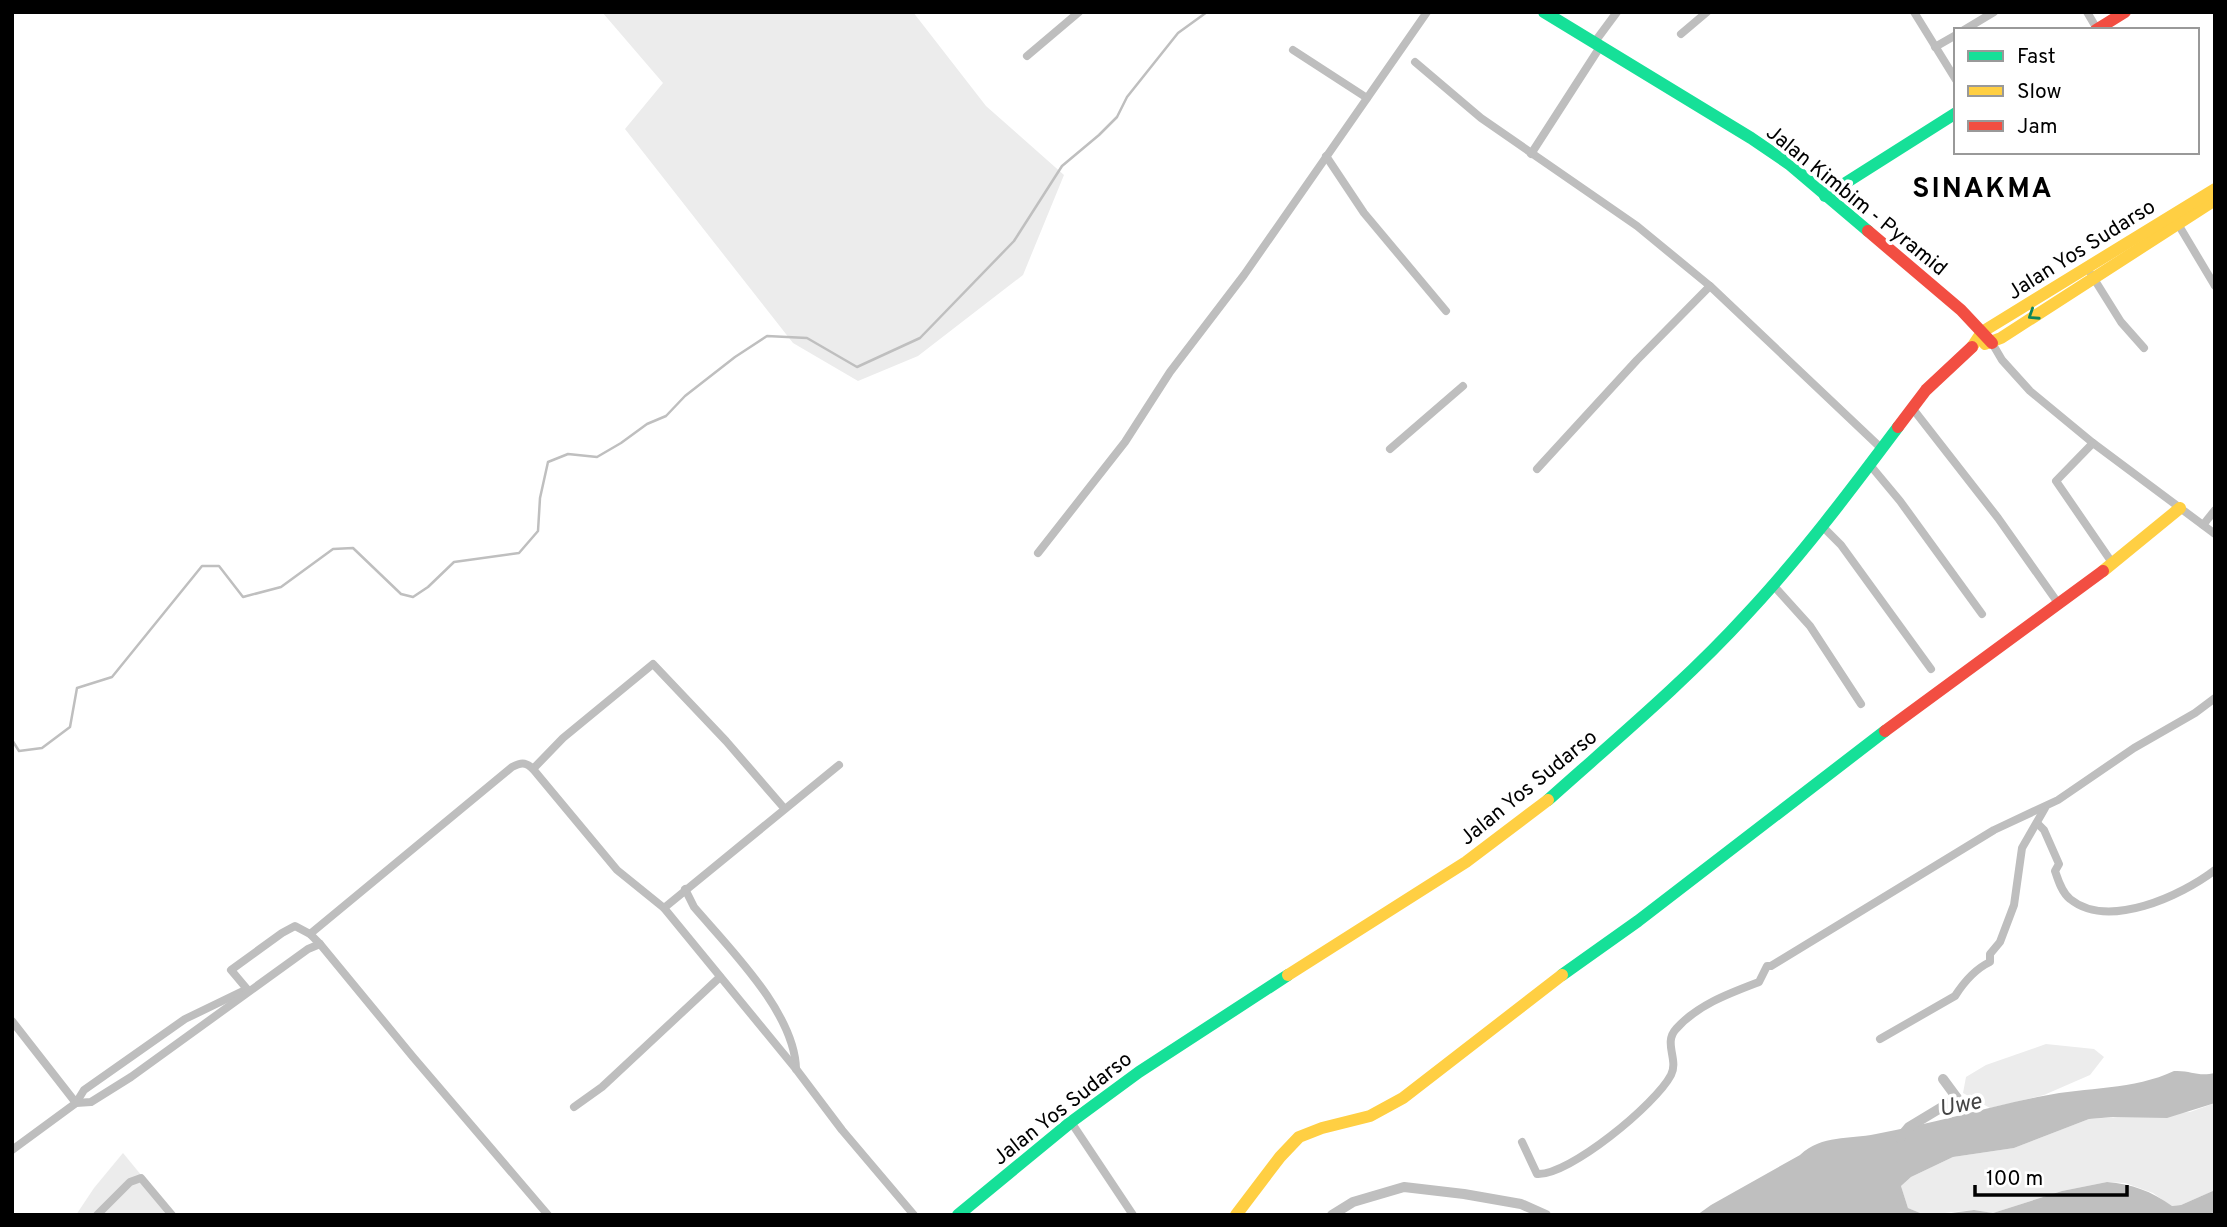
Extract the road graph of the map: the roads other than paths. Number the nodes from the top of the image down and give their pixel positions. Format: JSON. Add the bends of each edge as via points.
{"nodes":[{"id":1,"x":1079,"y":12,"type":"edge"},
{"id":2,"x":1427,"y":12,"type":"edge"},
{"id":3,"x":1544,"y":12,"type":"edge"},
{"id":4,"x":1617,"y":12,"type":"edge"},
{"id":5,"x":1707,"y":12,"type":"edge"},
{"id":6,"x":1914,"y":12,"type":"edge"},
{"id":7,"x":1994,"y":12,"type":"edge"},
{"id":8,"x":2087,"y":12,"type":"edge"},
{"id":9,"x":2125,"y":12,"type":"edge"},
{"id":10,"x":1967,"y":28,"type":"edge"},
{"id":11,"x":2096,"y":28,"type":"edge"},
{"id":12,"x":2099,"y":28,"type":"edge"},
{"id":13,"x":1681,"y":34,"type":"dead end"},
{"id":14,"x":1954,"y":36,"type":"edge"},
{"id":15,"x":1597,"y":45,"type":"junction"},
{"id":16,"x":1936,"y":47,"type":"junction"},
{"id":17,"x":1293,"y":50,"type":"dead end"},
{"id":18,"x":1027,"y":57,"type":"dead end"},
{"id":19,"x":1415,"y":62,"type":"dead end"},
{"id":20,"x":1954,"y":77,"type":"edge"},
{"id":21,"x":1367,"y":98,"type":"junction"},
{"id":22,"x":1954,"y":114,"type":"edge"},
{"id":23,"x":1531,"y":154,"type":"junction"},
{"id":24,"x":1326,"y":156,"type":"junction"},
{"id":25,"x":2215,"y":189,"type":"edge"},
{"id":26,"x":1825,"y":196,"type":"junction"},
{"id":27,"x":2215,"y":200,"type":"edge"},
{"id":28,"x":2178,"y":224,"type":"junction"},
{"id":29,"x":2091,"y":273,"type":"junction"},
{"id":30,"x":1710,"y":286,"type":"junction"},
{"id":31,"x":2215,"y":286,"type":"edge"},
{"id":32,"x":1446,"y":311,"type":"dead end"},
{"id":33,"x":1982,"y":332,"type":"junction"},
{"id":34,"x":1992,"y":343,"type":"junction"},
{"id":35,"x":1972,"y":347,"type":"junction"},
{"id":36,"x":2144,"y":348,"type":"dead end"},
{"id":37,"x":1463,"y":386,"type":"dead end"},
{"id":38,"x":1913,"y":410,"type":"junction"},
{"id":39,"x":2093,"y":443,"type":"junction"},
{"id":40,"x":1390,"y":449,"type":"dead end"},
{"id":41,"x":1882,"y":449,"type":"junction"},
{"id":42,"x":1870,"y":464,"type":"junction"},
{"id":43,"x":1537,"y":469,"type":"dead end"},
{"id":44,"x":2180,"y":509,"type":"junction"},
{"id":45,"x":2215,"y":510,"type":"edge"},
{"id":46,"x":2203,"y":525,"type":"junction"},
{"id":47,"x":1823,"y":527,"type":"junction"},
{"id":48,"x":2215,"y":534,"type":"edge"},
{"id":49,"x":1038,"y":553,"type":"dead end"},
{"id":50,"x":2113,"y":564,"type":"junction"},
{"id":51,"x":1773,"y":586,"type":"junction"},
{"id":52,"x":2058,"y":603,"type":"junction"},
{"id":53,"x":1982,"y":614,"type":"dead end"},
{"id":54,"x":1931,"y":669,"type":"dead end"},
{"id":55,"x":2215,"y":698,"type":"edge"},
{"id":56,"x":1861,"y":704,"type":"dead end"},
{"id":57,"x":839,"y":765,"type":"dead end"},
{"id":58,"x":533,"y":769,"type":"junction"},
{"id":59,"x":783,"y":808,"type":"junction"},
{"id":60,"x":2045,"y":808,"type":"junction"},
{"id":61,"x":2037,"y":823,"type":"junction"},
{"id":62,"x":2215,"y":870,"type":"edge"},
{"id":63,"x":685,"y":889,"type":"junction"},
{"id":64,"x":664,"y":908,"type":"junction"},
{"id":65,"x":310,"y":934,"type":"junction"},
{"id":66,"x":320,"y":944,"type":"junction"},
{"id":67,"x":720,"y":977,"type":"junction"},
{"id":68,"x":12,"y":1021,"type":"edge"},
{"id":69,"x":1880,"y":1039,"type":"dead end"},
{"id":70,"x":796,"y":1069,"type":"junction"},
{"id":71,"x":76,"y":1102,"type":"junction"},
{"id":72,"x":574,"y":1107,"type":"dead end"},
{"id":73,"x":1071,"y":1122,"type":"junction"},
{"id":74,"x":1522,"y":1142,"type":"dead end"},
{"id":75,"x":12,"y":1150,"type":"edge"},
{"id":76,"x":97,"y":1215,"type":"edge"},
{"id":77,"x":172,"y":1215,"type":"edge"},
{"id":78,"x":548,"y":1215,"type":"edge"},
{"id":79,"x":914,"y":1215,"type":"edge"},
{"id":80,"x":958,"y":1215,"type":"edge"},
{"id":81,"x":1133,"y":1215,"type":"edge"},
{"id":82,"x":1237,"y":1215,"type":"edge"}],
"edges":[{"from":1,"to":18,"type":"street"},
{"from":2,"to":21,"type":"street"},
{"from":3,"to":15,"type":"main road","name":"Jalan Kimbim - Pyramid"},
{"from":4,"to":15,"type":"street"},
{"from":5,"to":13,"type":"street"},
{"from":6,"to":16,"type":"street"},
{"from":7,"to":10,"type":"street"},
{"from":8,"to":11,"type":"street"},
{"from":9,"to":12,"type":"main road"},
{"from":14,"to":16,"type":"street"},
{"from":15,"to":23,"type":"street"},
{"from":15,"to":26,"type":"main road","name":"Jalan Kimbim - Pyramid","via":[[1751,138]]},
{"from":16,"to":20,"type":"street"},
{"from":17,"to":21,"type":"street"},
{"from":19,"to":23,"type":"street"},
{"from":21,"to":24,"type":"street"},
{"from":22,"to":26,"type":"main road"},
{"from":23,"to":30,"type":"street","via":[[1637,226]]},
{"from":24,"to":32,"type":"street","via":[[1364,213]]},
{"from":24,"to":49,"type":"street","via":[[1125,442]]},
{"from":25,"to":29,"type":"main road","name":"Jalan Yos Sudarso"},
{"from":26,"to":33,"type":"main road","name":"Jalan Kimbim - Pyramid"},
{"from":27,"to":28,"type":"main road","name":"Jalan Yos Sudarso"},
{"from":28,"to":29,"type":"main road","name":"Jalan Yos Sudarso"},
{"from":28,"to":31,"type":"street"},
{"from":29,"to":33,"type":"main road","name":"Jalan Yos Sudarso"},
{"from":29,"to":34,"type":"main road","name":"Jalan Yos Sudarso","one_way":true},
{"from":29,"to":36,"type":"street","via":[[2121,322]]},
{"from":30,"to":41,"type":"street"},
{"from":30,"to":43,"type":"street"},
{"from":33,"to":34,"type":"main road","name":"Jalan Kimbim - Pyramid"},
{"from":33,"to":35,"type":"main road","name":"Jalan Yos Sudarso"},
{"from":34,"to":35,"type":"main road","name":"Jalan Yos Sudarso"},
{"from":34,"to":39,"type":"street","via":[[2030,391]]},
{"from":35,"to":38,"type":"main road","name":"Jalan Yos Sudarso","via":[[1934,380]]},
{"from":37,"to":40,"type":"street"},
{"from":38,"to":41,"type":"main road","name":"Jalan Yos Sudarso"},
{"from":38,"to":52,"type":"street"},
{"from":39,"to":44,"type":"street"},
{"from":39,"to":50,"type":"street","via":[[2056,481]]},
{"from":41,"to":42,"type":"main road","name":"Jalan Yos Sudarso"},
{"from":42,"to":47,"type":"main road","name":"Jalan Yos Sudarso"},
{"from":42,"to":53,"type":"street"},
{"from":44,"to":46,"type":"street"},
{"from":44,"to":50,"type":"main road"},
{"from":45,"to":46,"type":"street"},
{"from":46,"to":48,"type":"street"},
{"from":47,"to":51,"type":"main road","name":"Jalan Yos Sudarso"},
{"from":47,"to":54,"type":"street"},
{"from":50,"to":52,"type":"main road"},
{"from":51,"to":56,"type":"street","via":[[1810,626]]},
{"from":51,"to":73,"type":"main road","name":"Jalan Yos Sudarso","via":[[1666,694],[1505,835],[1201,1030]]},
{"from":52,"to":82,"type":"main road","via":[[1403,1098],[1370,1116],[1299,1138]]},
{"from":55,"to":60,"type":"street"},
{"from":57,"to":59,"type":"street"},
{"from":58,"to":59,"type":"street","via":[[572,730],[653,664]]},
{"from":58,"to":64,"type":"street","via":[[617,870]]},
{"from":58,"to":65,"type":"street","via":[[521,762],[512,767]]},
{"from":59,"to":63,"type":"street"},
{"from":60,"to":61,"type":"street"},
{"from":60,"to":74,"type":"street","via":[[1994,830],[1767,966],[1759,982],[1722,996],[1686,1019],[1673,1032],[1673,1070],[1666,1082],[1638,1114],[1593,1149],[1546,1175],[1537,1174]]},
{"from":61,"to":62,"type":"street","via":[[2059,864],[2055,871],[2068,898],[2086,910],[2137,908],[2197,884]]},
{"from":61,"to":69,"type":"street","via":[[2022,848],[2014,905],[1990,962],[1962,984],[1955,996]]},
{"from":63,"to":64,"type":"street"},
{"from":63,"to":70,"type":"street","via":[[694,907],[778,1011]]},
{"from":64,"to":67,"type":"street"},
{"from":65,"to":66,"type":"street"},
{"from":65,"to":71,"type":"street","via":[[295,926],[282,933],[231,970],[247,989],[185,1020],[84,1090]]},
{"from":66,"to":71,"type":"street","via":[[97,1099]]},
{"from":66,"to":78,"type":"street"},
{"from":67,"to":70,"type":"street"},
{"from":67,"to":72,"type":"street","via":[[602,1087]]},
{"from":68,"to":71,"type":"street"},
{"from":70,"to":79,"type":"street"},
{"from":71,"to":75,"type":"street"},
{"from":73,"to":80,"type":"main road","name":"Jalan Yos Sudarso"},
{"from":73,"to":81,"type":"street"},
{"from":76,"to":77,"type":"street","via":[[130,1182],[141,1178]]}]}
